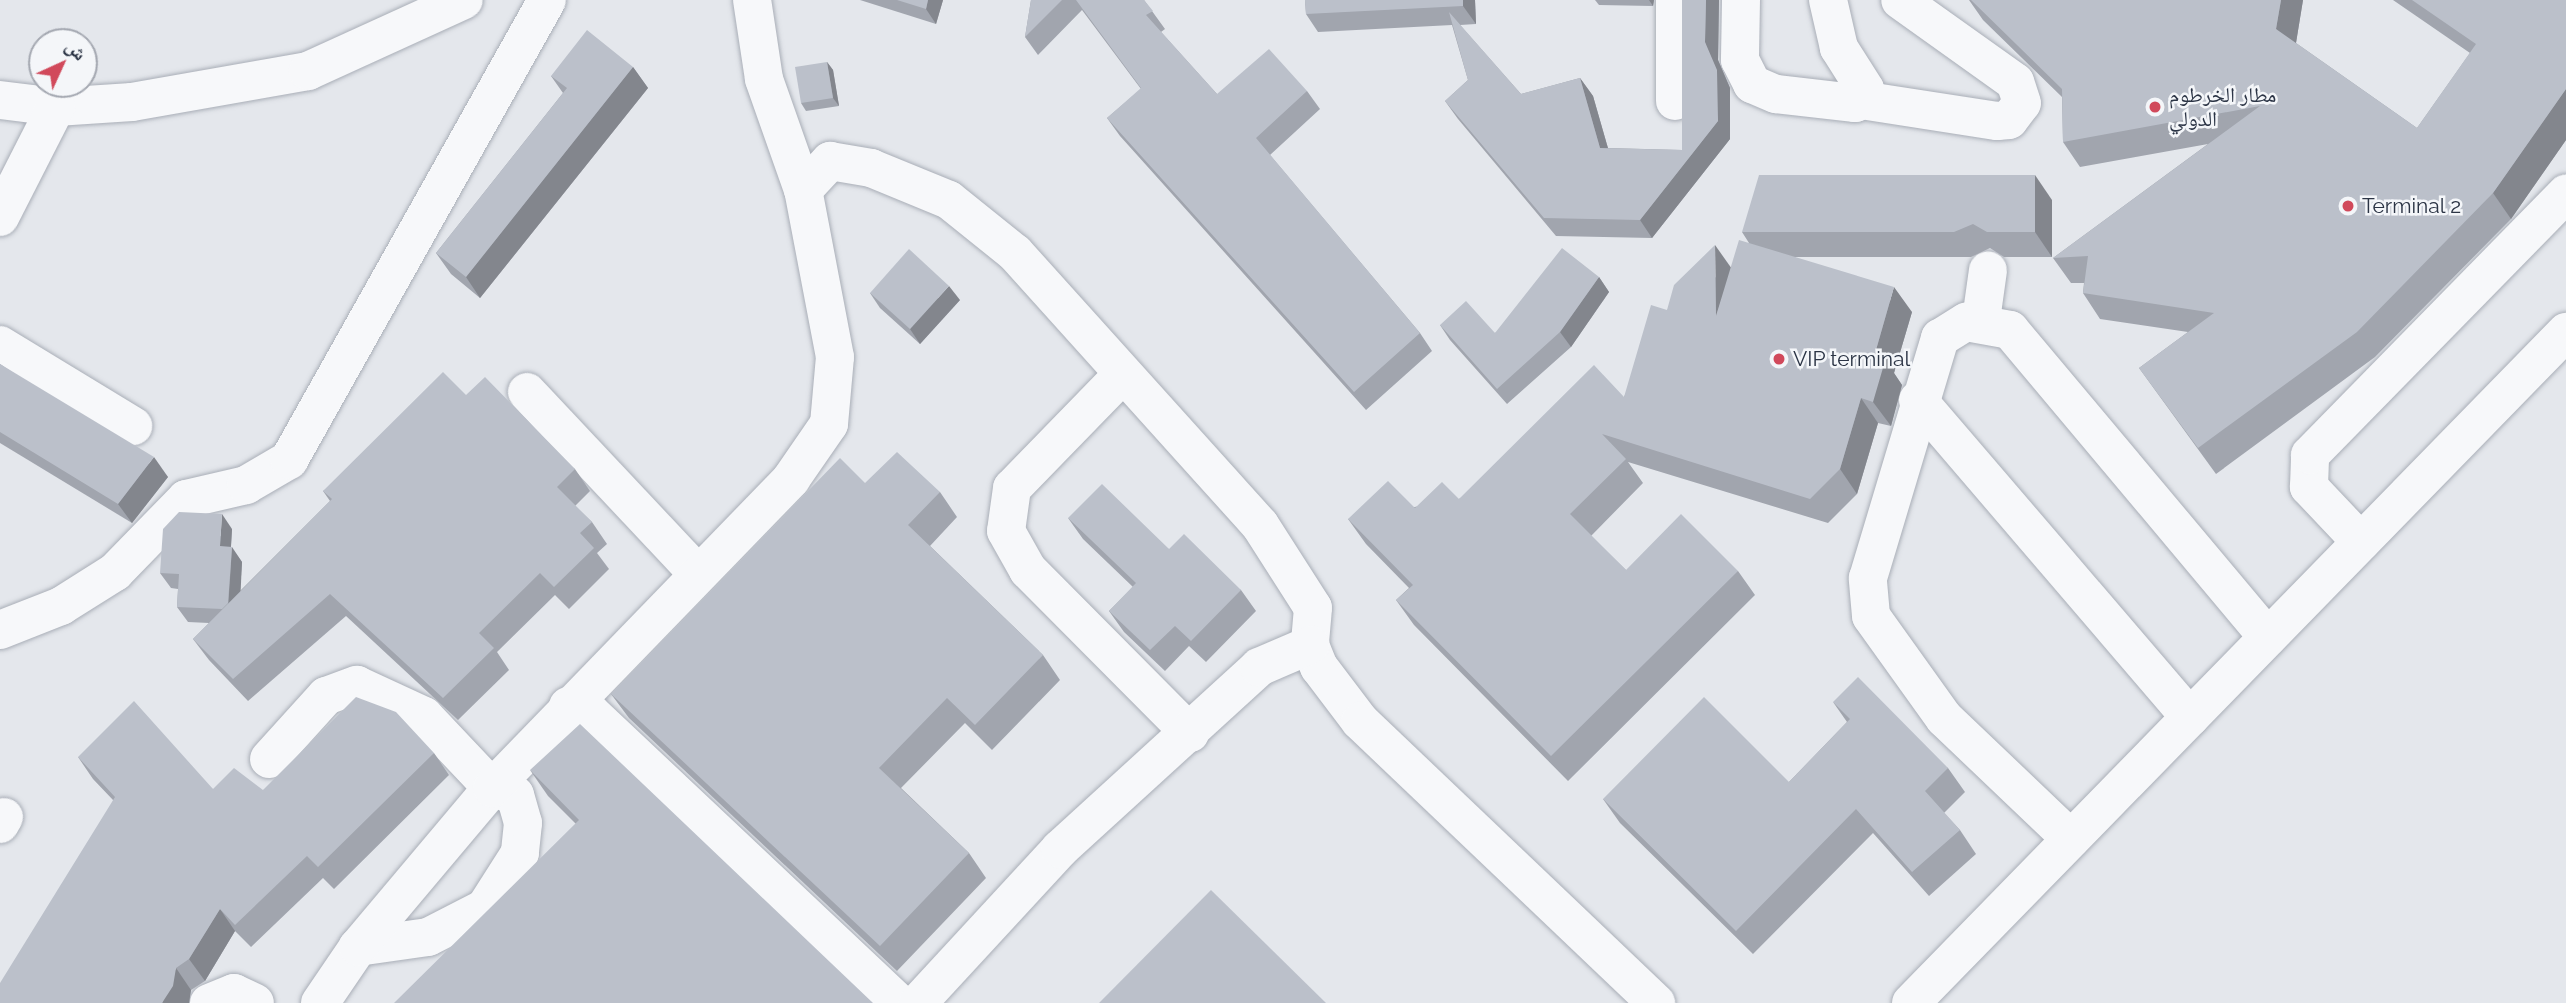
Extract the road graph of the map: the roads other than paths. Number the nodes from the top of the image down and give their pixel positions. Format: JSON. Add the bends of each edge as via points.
{"nodes":[{"id":1,"x":464,"y":0,"type":"edge"},
{"id":2,"x":547,"y":0,"type":"edge"},
{"id":3,"x":752,"y":0,"type":"edge"},
{"id":4,"x":1675,"y":0,"type":"edge"},
{"id":5,"x":1741,"y":0,"type":"edge"},
{"id":6,"x":1828,"y":0,"type":"edge"},
{"id":7,"x":1900,"y":0,"type":"edge"},
{"id":8,"x":1944,"y":17,"type":"edge"},
{"id":9,"x":0,"y":100,"type":"edge"},
{"id":10,"x":1861,"y":100,"type":"junction"},
{"id":11,"x":1675,"y":102,"type":"dead end"},
{"id":12,"x":56,"y":107,"type":"junction"},
{"id":13,"x":803,"y":190,"type":"junction"},
{"id":14,"x":2566,"y":194,"type":"edge"},
{"id":15,"x":0,"y":217,"type":"edge"},
{"id":16,"x":1988,"y":270,"type":"dead end"},
{"id":17,"x":1981,"y":320,"type":"junction"},
{"id":18,"x":2566,"y":332,"type":"edge"},
{"id":19,"x":0,"y":345,"type":"edge"},
{"id":20,"x":1123,"y":374,"type":"junction"},
{"id":21,"x":527,"y":392,"type":"dead end"},
{"id":22,"x":1918,"y":400,"type":"junction"},
{"id":23,"x":133,"y":426,"type":"dead end"},
{"id":24,"x":2361,"y":542,"type":"junction"},
{"id":25,"x":698,"y":574,"type":"junction"},
{"id":26,"x":0,"y":630,"type":"edge"},
{"id":27,"x":2268,"y":637,"type":"junction"},
{"id":28,"x":1310,"y":645,"type":"junction"},
{"id":29,"x":568,"y":706,"type":"junction"},
{"id":30,"x":2190,"y":717,"type":"junction"},
{"id":31,"x":1190,"y":733,"type":"junction"},
{"id":32,"x":269,"y":760,"type":"dead end"},
{"id":33,"x":492,"y":788,"type":"junction"},
{"id":34,"x":2071,"y":839,"type":"junction"},
{"id":35,"x":358,"y":947,"type":"junction"},
{"id":36,"x":209,"y":1003,"type":"edge"},
{"id":37,"x":255,"y":1003,"type":"edge"},
{"id":38,"x":320,"y":1003,"type":"edge"},
{"id":39,"x":899,"y":1003,"type":"edge"},
{"id":40,"x":918,"y":1003,"type":"edge"},
{"id":41,"x":1657,"y":1003,"type":"edge"},
{"id":42,"x":1910,"y":1003,"type":"edge"}],
"edges":[{"from":1,"to":12,"type":"lane","via":[[308,71],[132,102]]},
{"from":2,"to":26,"type":"lane","via":[[289,460],[246,485],[186,499],[115,572],[61,606]]},
{"from":3,"to":13,"type":"lane","via":[[764,79]]},
{"from":4,"to":11,"type":"lane"},
{"from":5,"to":10,"type":"lane","via":[[1740,60],[1752,84],[1776,94]]},
{"from":6,"to":10,"type":"lane","via":[[1839,48],[1865,89]]},
{"from":7,"to":8,"type":"lane"},
{"from":8,"to":10,"type":"lane","via":[[2015,82],[2022,103],[2017,113],[1997,121]]},
{"from":9,"to":12,"type":"lane"},
{"from":12,"to":15,"type":"lane"},
{"from":13,"to":20,"type":"lane","via":[[830,161],[912,182],[949,200],[1015,253]]},
{"from":13,"to":25,"type":"lane","via":[[835,357],[829,424],[791,479]]},
{"from":14,"to":24,"type":"lane","via":[[2310,455],[2309,487]]},
{"from":16,"to":17,"type":"lane"},
{"from":17,"to":22,"type":"lane","via":[[1940,338]]},
{"from":17,"to":27,"type":"lane","via":[[2021,341]]},
{"from":18,"to":24,"type":"lane"},
{"from":19,"to":23,"type":"lane"},
{"from":20,"to":28,"type":"lane","via":[[1285,559],[1313,608]]},
{"from":20,"to":31,"type":"lane","via":[[1012,488],[1006,531],[1028,570]]},
{"from":21,"to":25,"type":"lane"},
{"from":22,"to":30,"type":"lane"},
{"from":22,"to":34,"type":"lane","via":[[1868,578],[1871,616],[1944,718]]},
{"from":24,"to":27,"type":"lane"},
{"from":25,"to":29,"type":"lane"},
{"from":27,"to":30,"type":"lane"},
{"from":28,"to":31,"type":"lane","via":[[1259,667]]},
{"from":28,"to":41,"type":"lane","via":[[1360,721]]},
{"from":29,"to":33,"type":"lane"},
{"from":29,"to":39,"type":"lane","via":[[591,713]]},
{"from":30,"to":34,"type":"lane"},
{"from":31,"to":40,"type":"lane","via":[[1060,849]]},
{"from":32,"to":33,"type":"lane","via":[[326,696],[358,685],[424,716]]},
{"from":33,"to":35,"type":"lane"},
{"from":33,"to":35,"type":"lane","via":[[515,795],[523,823],[520,853],[499,891],[458,926]]},
{"from":34,"to":42,"type":"lane"},
{"from":35,"to":38,"type":"lane"},
{"from":36,"to":37,"type":"lane","via":[[234,993]]}]}
